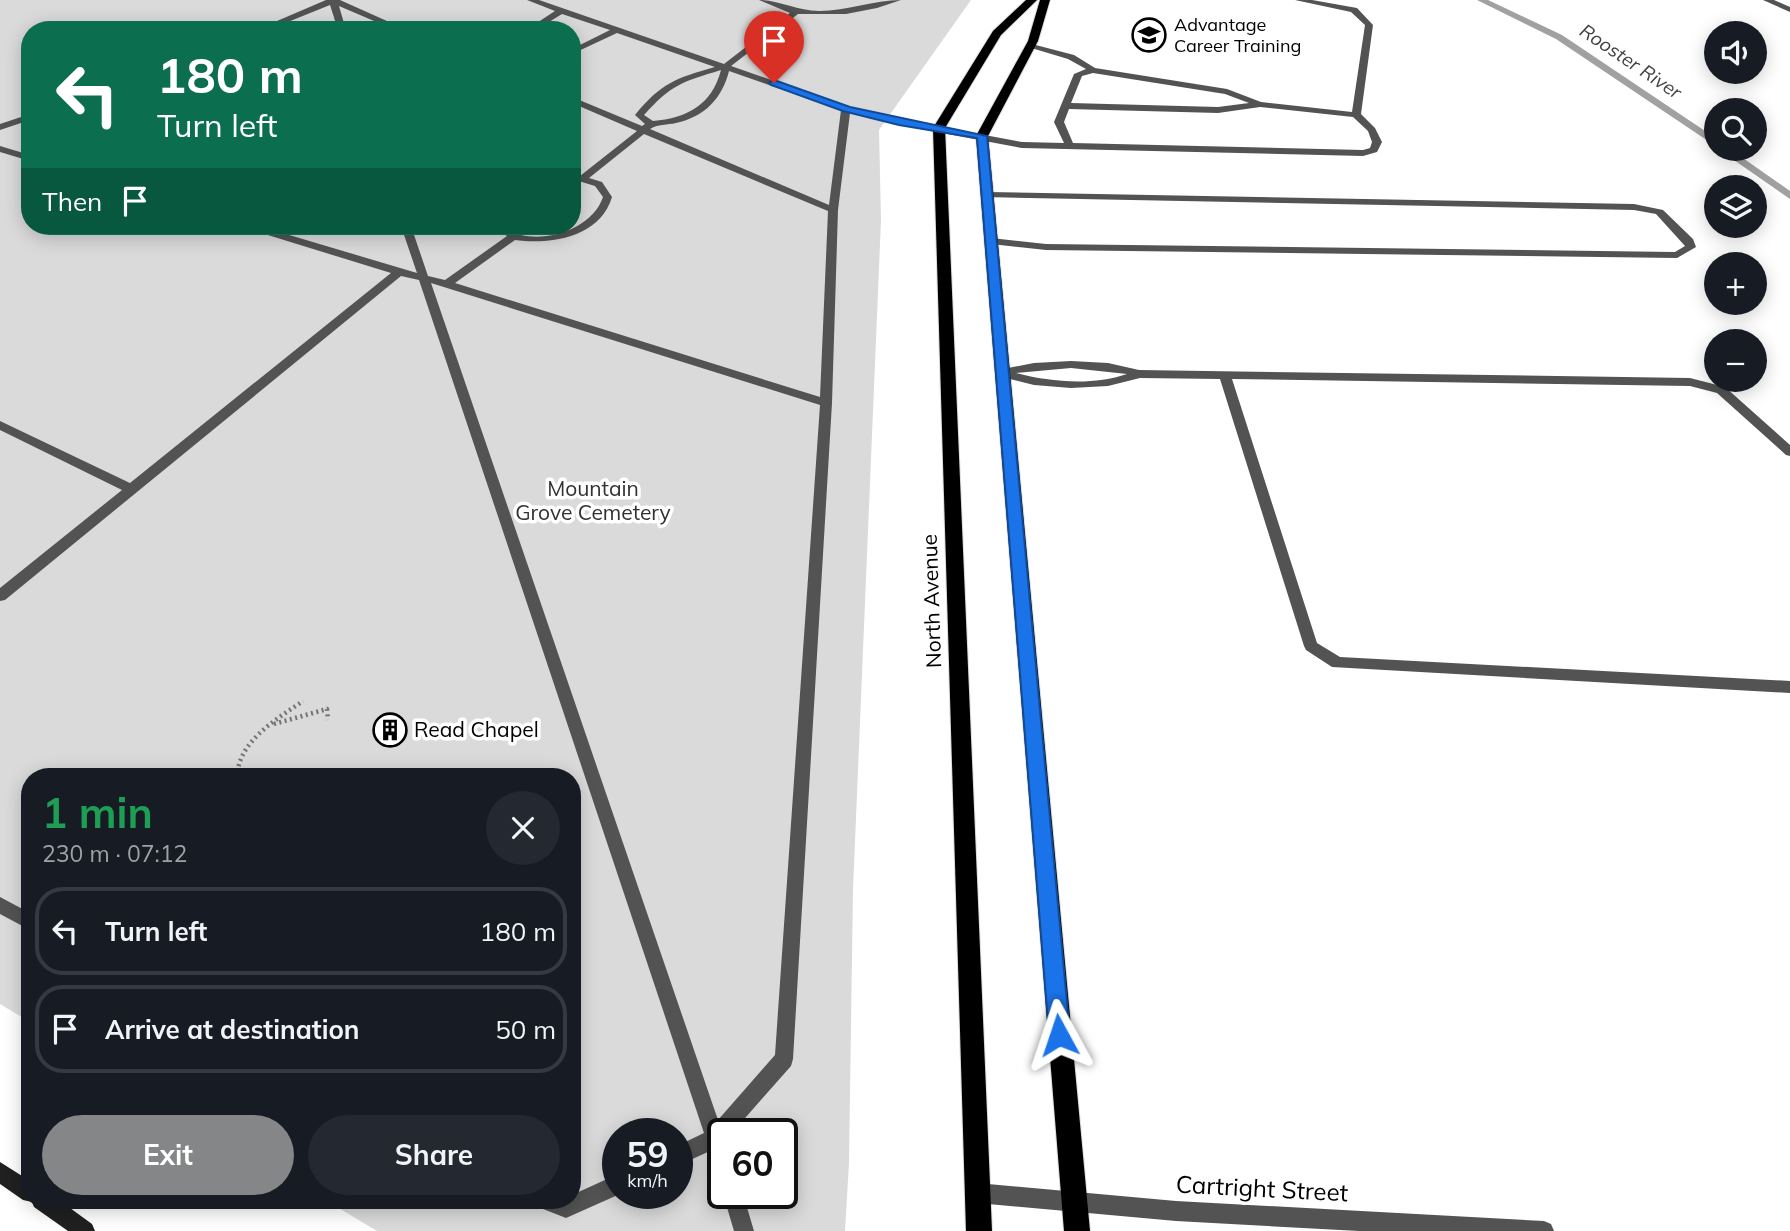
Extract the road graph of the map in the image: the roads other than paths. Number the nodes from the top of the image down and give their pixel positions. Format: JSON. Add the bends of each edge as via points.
{"nodes":[{"id":1,"x":333,"y":0,"type":"edge"},
{"id":2,"x":531,"y":0,"type":"edge"},
{"id":3,"x":763,"y":0,"type":"edge"},
{"id":4,"x":897,"y":0,"type":"edge"},
{"id":5,"x":1032,"y":0,"type":"edge"},
{"id":6,"x":1045,"y":0,"type":"edge"},
{"id":7,"x":1299,"y":0,"type":"edge"},
{"id":8,"x":1767,"y":0,"type":"edge"},
{"id":9,"x":1790,"y":10,"type":"edge"},
{"id":10,"x":561,"y":11,"type":"junction"},
{"id":11,"x":796,"y":12,"type":"junction"},
{"id":12,"x":282,"y":21,"type":"edge"},
{"id":13,"x":339,"y":21,"type":"edge"},
{"id":14,"x":383,"y":21,"type":"edge"},
{"id":15,"x":545,"y":21,"type":"edge"},
{"id":16,"x":616,"y":30,"type":"junction"},
{"id":17,"x":1031,"y":45,"type":"junction"},
{"id":18,"x":581,"y":48,"type":"edge"},
{"id":19,"x":726,"y":66,"type":"junction"},
{"id":20,"x":1094,"y":70,"type":"junction"},
{"id":21,"x":581,"y":104,"type":"edge"},
{"id":22,"x":1260,"y":104,"type":"junction"},
{"id":23,"x":1065,"y":106,"type":"junction"},
{"id":24,"x":846,"y":109,"type":"junction"},
{"id":25,"x":1356,"y":115,"type":"junction"},
{"id":26,"x":21,"y":120,"type":"edge"},
{"id":27,"x":651,"y":124,"type":"junction"},
{"id":28,"x":0,"y":128,"type":"edge"},
{"id":29,"x":939,"y":128,"type":"junction"},
{"id":30,"x":641,"y":131,"type":"junction"},
{"id":31,"x":982,"y":136,"type":"junction"},
{"id":32,"x":1070,"y":146,"type":"junction"},
{"id":33,"x":0,"y":149,"type":"edge"},
{"id":34,"x":21,"y":155,"type":"edge"},
{"id":35,"x":581,"y":175,"type":"edge"},
{"id":36,"x":581,"y":178,"type":"edge"},
{"id":37,"x":986,"y":195,"type":"junction"},
{"id":38,"x":833,"y":210,"type":"junction"},
{"id":39,"x":581,"y":229,"type":"edge"},
{"id":40,"x":278,"y":235,"type":"edge"},
{"id":41,"x":409,"y":235,"type":"edge"},
{"id":42,"x":562,"y":235,"type":"edge"},
{"id":43,"x":514,"y":236,"type":"joint"},
{"id":44,"x":991,"y":242,"type":"junction"},
{"id":45,"x":399,"y":272,"type":"junction"},
{"id":46,"x":422,"y":277,"type":"junction"},
{"id":47,"x":447,"y":284,"type":"junction"},
{"id":48,"x":1002,"y":373,"type":"junction"},
{"id":49,"x":1225,"y":375,"type":"junction"},
{"id":50,"x":826,"y":403,"type":"junction"},
{"id":51,"x":0,"y":425,"type":"edge"},
{"id":52,"x":1790,"y":452,"type":"edge"},
{"id":53,"x":131,"y":489,"type":"junction"},
{"id":54,"x":0,"y":596,"type":"edge"},
{"id":55,"x":1790,"y":687,"type":"edge"},
{"id":56,"x":0,"y":905,"type":"edge"},
{"id":57,"x":21,"y":917,"type":"edge"},
{"id":58,"x":709,"y":1118,"type":"edge"},
{"id":59,"x":733,"y":1118,"type":"edge"},
{"id":60,"x":0,"y":1172,"type":"edge"},
{"id":61,"x":21,"y":1186,"type":"edge"},
{"id":62,"x":602,"y":1191,"type":"edge"},
{"id":63,"x":977,"y":1193,"type":"junction"},
{"id":64,"x":581,"y":1201,"type":"edge"},
{"id":65,"x":1074,"y":1201,"type":"junction"},
{"id":66,"x":54,"y":1209,"type":"edge"},
{"id":67,"x":737,"y":1209,"type":"edge"},
{"id":68,"x":85,"y":1231,"type":"edge"},
{"id":69,"x":744,"y":1231,"type":"edge"},
{"id":70,"x":979,"y":1231,"type":"edge"},
{"id":71,"x":1077,"y":1231,"type":"edge"},
{"id":72,"x":1544,"y":1231,"type":"edge"}],
"edges":[{"from":1,"to":12,"type":"street"},
{"from":1,"to":13,"type":"street"},
{"from":1,"to":14,"type":"street"},
{"from":2,"to":10,"type":"street"},
{"from":3,"to":11,"type":"street"},
{"from":4,"to":11,"type":"street","via":[[882,6]]},
{"from":5,"to":29,"type":"main road","via":[[997,33]]},
{"from":6,"to":17,"type":"main road"},
{"from":7,"to":25,"type":"street","via":[[1354,10],[1369,25]]},
{"from":8,"to":9,"type":"street"},
{"from":10,"to":15,"type":"street"},
{"from":10,"to":16,"type":"street"},
{"from":11,"to":19,"type":"street"},
{"from":16,"to":18,"type":"street"},
{"from":16,"to":19,"type":"street"},
{"from":17,"to":20,"type":"street","via":[[1071,57]]},
{"from":17,"to":31,"type":"main road"},
{"from":19,"to":24,"type":"street"},
{"from":19,"to":27,"type":"street","via":[[720,92],[710,103],[689,117]]},
{"from":19,"to":27,"type":"street","via":[[680,79],[662,90],[639,115]]},
{"from":20,"to":22,"type":"street","via":[[1227,92]]},
{"from":20,"to":23,"type":"street","via":[[1078,74]]},
{"from":21,"to":30,"type":"street"},
{"from":22,"to":23,"type":"street","via":[[1218,110]]},
{"from":22,"to":25,"type":"street"},
{"from":23,"to":32,"type":"street","via":[[1059,122]]},
{"from":24,"to":29,"type":"street"},
{"from":24,"to":38,"type":"street"},
{"from":25,"to":32,"type":"street","via":[[1372,130],[1377,142],[1374,150]]},
{"from":26,"to":28,"type":"street"},
{"from":27,"to":30,"type":"street"},
{"from":29,"to":31,"type":"street"},
{"from":29,"to":63,"type":"main road","name":"North Avenue"},
{"from":30,"to":35,"type":"street"},
{"from":30,"to":38,"type":"street"},
{"from":31,"to":32,"type":"street","via":[[1022,145]]},
{"from":31,"to":37,"type":"main road"},
{"from":33,"to":34,"type":"street"},
{"from":36,"to":39,"type":"street","via":[[605,190],[608,199],[599,219]]},
{"from":37,"to":44,"type":"main road"},
{"from":37,"to":44,"type":"street","via":[[1634,207],[1659,212],[1691,247],[1677,255],[1046,247]]},
{"from":38,"to":50,"type":"street"},
{"from":40,"to":45,"type":"street"},
{"from":41,"to":46,"type":"street"},
{"from":42,"to":43,"type":"street"},
{"from":43,"to":47,"type":"street"},
{"from":44,"to":48,"type":"main road"},
{"from":45,"to":46,"type":"street"},
{"from":45,"to":53,"type":"street"},
{"from":46,"to":47,"type":"street"},
{"from":46,"to":58,"type":"street"},
{"from":47,"to":50,"type":"street"},
{"from":48,"to":49,"type":"street","via":[[1034,382],[1104,383],[1139,374]]},
{"from":48,"to":65,"type":"main road"},
{"from":49,"to":52,"type":"street","via":[[1690,382],[1721,390]]},
{"from":49,"to":55,"type":"street","via":[[1311,646],[1337,663]]},
{"from":50,"to":59,"type":"street","via":[[784,1059]]},
{"from":51,"to":53,"type":"street"},
{"from":53,"to":54,"type":"street"},
{"from":56,"to":57,"type":"street"},
{"from":60,"to":61,"type":"main road"},
{"from":62,"to":64,"type":"street"},
{"from":63,"to":65,"type":"street","name":"Cartright Street"},
{"from":63,"to":70,"type":"main road","name":"North Avenue"},
{"from":65,"to":71,"type":"main road"},
{"from":65,"to":72,"type":"street","name":"Cartright Street"},
{"from":66,"to":68,"type":"main road"},
{"from":67,"to":69,"type":"street"}]}
